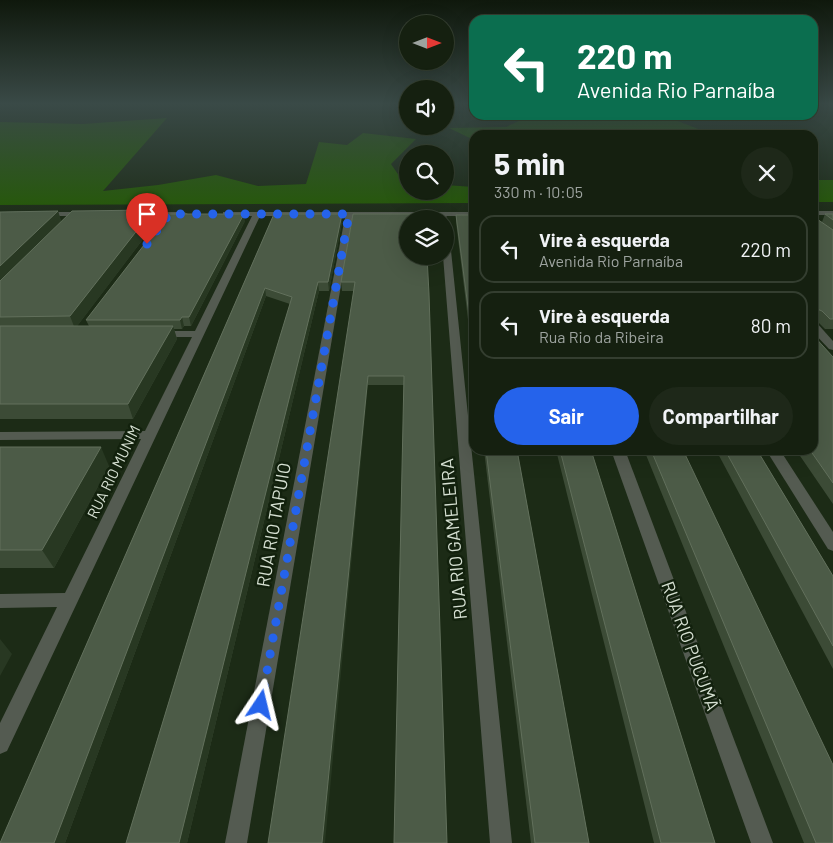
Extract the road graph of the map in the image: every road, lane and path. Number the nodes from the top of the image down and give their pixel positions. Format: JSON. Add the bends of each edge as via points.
{"nodes":[{"id":1,"x":818,"y":213,"type":"edge"},
{"id":2,"x":833,"y":213,"type":"edge"},
{"id":3,"x":29,"y":214,"type":"edge"},
{"id":4,"x":96,"y":214,"type":"edge"},
{"id":5,"x":133,"y":214,"type":"edge"},
{"id":6,"x":189,"y":214,"type":"edge"},
{"id":7,"x":218,"y":214,"type":"edge"},
{"id":8,"x":257,"y":214,"type":"junction"},
{"id":9,"x":349,"y":214,"type":"junction"},
{"id":10,"x":469,"y":214,"type":"edge"},
{"id":11,"x":399,"y":215,"type":"edge"},
{"id":12,"x":454,"y":215,"type":"edge"},
{"id":13,"x":448,"y":265,"type":"edge"},
{"id":14,"x":818,"y":329,"type":"edge"},
{"id":15,"x":149,"y":334,"type":"edge"},
{"id":16,"x":199,"y":334,"type":"junction"},
{"id":17,"x":829,"y":338,"type":"edge"},
{"id":18,"x":833,"y":346,"type":"edge"},
{"id":19,"x":150,"y":435,"type":"junction"},
{"id":20,"x":0,"y":436,"type":"edge"},
{"id":21,"x":620,"y":455,"type":"edge"},
{"id":22,"x":776,"y":455,"type":"edge"},
{"id":23,"x":833,"y":545,"type":"edge"},
{"id":24,"x":70,"y":600,"type":"junction"},
{"id":25,"x":0,"y":601,"type":"edge"},
{"id":26,"x":0,"y":744,"type":"edge"},
{"id":27,"x":236,"y":843,"type":"edge"},
{"id":28,"x":501,"y":843,"type":"edge"},
{"id":29,"x":762,"y":843,"type":"edge"}],
"edges":[{"from":1,"to":2,"type":"street"},
{"from":3,"to":4,"type":"street","via":[[75,217]]},
{"from":5,"to":6,"type":"street","via":[[166,218]]},
{"from":7,"to":8,"type":"street"},
{"from":8,"to":9,"type":"street"},
{"from":8,"to":16,"type":"street","name":"RUA RIO MUNIM"},
{"from":9,"to":11,"type":"street"},
{"from":9,"to":27,"type":"street","name":"RUA RIO TAPUIO"},
{"from":10,"to":12,"type":"street"},
{"from":13,"to":28,"type":"street","name":"RUA RIO GAMELEIRA"},
{"from":14,"to":17,"type":"street"},
{"from":15,"to":16,"type":"street"},
{"from":16,"to":19,"type":"street","name":"RUA RIO MUNIM"},
{"from":17,"to":18,"type":"street"},
{"from":19,"to":20,"type":"street"},
{"from":19,"to":24,"type":"street","name":"RUA RIO MUNIM"},
{"from":21,"to":29,"type":"street","name":"RUA RIO PUCUMÃ"},
{"from":22,"to":23,"type":"street"},
{"from":24,"to":25,"type":"street"},
{"from":24,"to":26,"type":"street","name":"RUA RIO MUNIM"}]}
